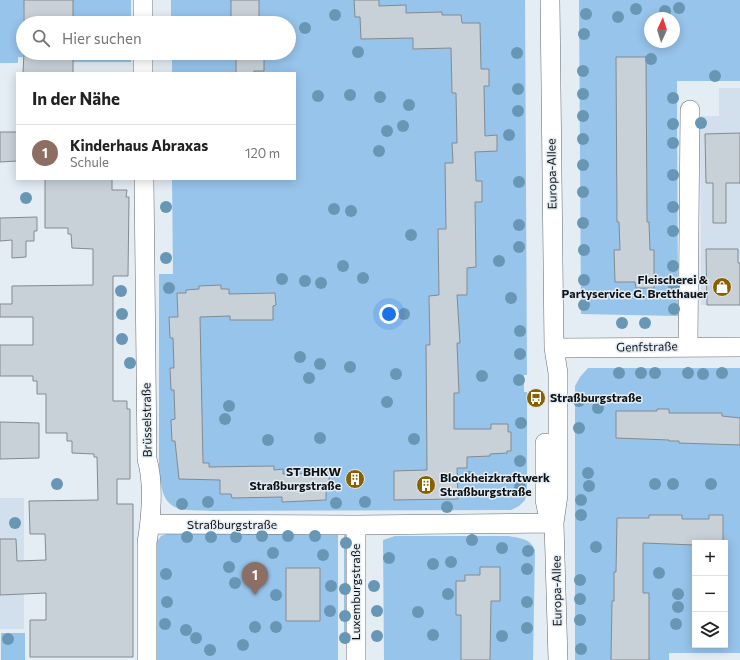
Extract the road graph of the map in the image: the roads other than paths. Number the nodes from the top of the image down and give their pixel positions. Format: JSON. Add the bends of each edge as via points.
{"nodes":[{"id":1,"x":143,"y":0,"type":"edge"},
{"id":2,"x":550,"y":0,"type":"edge"},
{"id":3,"x":143,"y":16,"type":"edge"},
{"id":4,"x":143,"y":60,"type":"edge"},
{"id":5,"x":143,"y":72,"type":"edge"},
{"id":6,"x":690,"y":110,"type":"dead end"},
{"id":7,"x":144,"y":180,"type":"edge"},
{"id":8,"x":688,"y":347,"type":"junction"},
{"id":9,"x":740,"y":347,"type":"edge"},
{"id":10,"x":554,"y":348,"type":"junction"},
{"id":11,"x":554,"y":523,"type":"junction"},
{"id":12,"x":150,"y":524,"type":"junction"},
{"id":13,"x":356,"y":525,"type":"junction"},
{"id":14,"x":147,"y":660,"type":"edge"},
{"id":15,"x":356,"y":660,"type":"edge"},
{"id":16,"x":558,"y":660,"type":"edge"}],
"edges":[{"from":1,"to":3,"type":"street"},
{"from":2,"to":10,"type":"street","name":"Europa-Allee"},
{"from":4,"to":5,"type":"street"},
{"from":6,"to":8,"type":"street"},
{"from":7,"to":12,"type":"street","name":"Brüsselstraße"},
{"from":8,"to":9,"type":"street","name":"Genfstraße"},
{"from":8,"to":10,"type":"street","name":"Genfstraße"},
{"from":10,"to":11,"type":"street","name":"Europa-Allee","via":[[558,373],[558,495]]},
{"from":11,"to":13,"type":"street","name":"Straßburgstraße"},
{"from":11,"to":16,"type":"street","name":"Europa-Allee"},
{"from":12,"to":13,"type":"street","name":"Straßburgstraße"},
{"from":12,"to":14,"type":"street","name":"Brüsselstraße","via":[[147,543]]},
{"from":13,"to":15,"type":"street","name":"Luxemburgstraße"}]}
